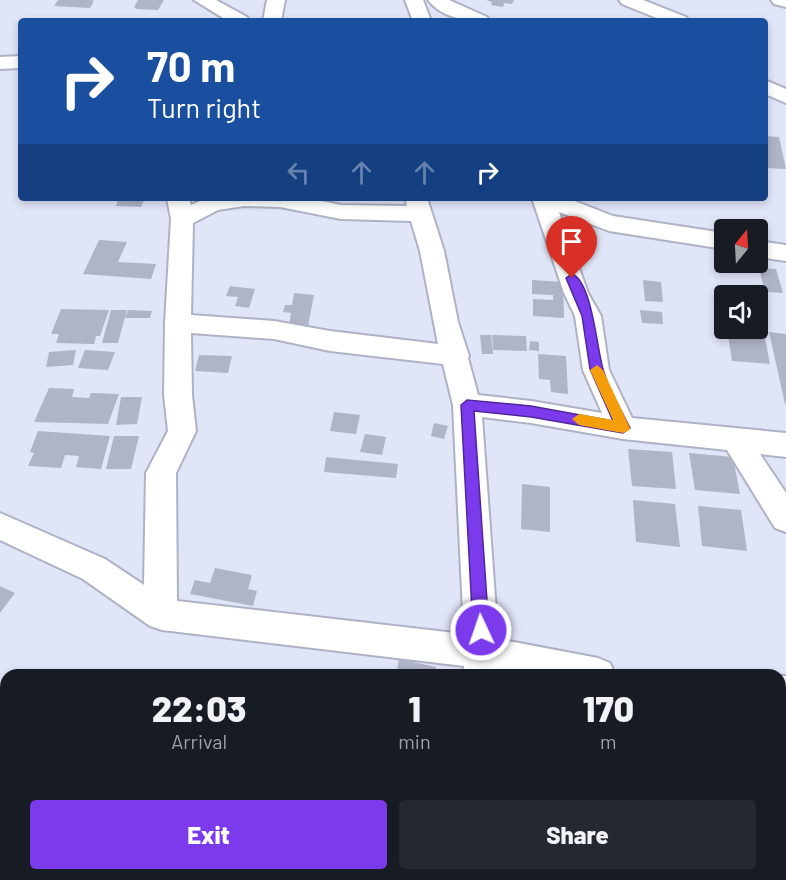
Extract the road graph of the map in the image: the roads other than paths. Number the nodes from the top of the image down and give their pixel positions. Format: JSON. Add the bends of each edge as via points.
{"nodes":[{"id":1,"x":204,"y":0,"type":"edge"},
{"id":2,"x":276,"y":0,"type":"edge"},
{"id":3,"x":414,"y":0,"type":"edge"},
{"id":4,"x":437,"y":0,"type":"edge"},
{"id":5,"x":628,"y":0,"type":"edge"},
{"id":6,"x":780,"y":0,"type":"edge"},
{"id":7,"x":786,"y":2,"type":"edge"},
{"id":8,"x":236,"y":18,"type":"edge"},
{"id":9,"x":273,"y":18,"type":"edge"},
{"id":10,"x":421,"y":18,"type":"edge"},
{"id":11,"x":473,"y":18,"type":"edge"},
{"id":12,"x":673,"y":18,"type":"edge"},
{"id":13,"x":18,"y":62,"type":"edge"},
{"id":14,"x":0,"y":63,"type":"edge"},
{"id":15,"x":768,"y":88,"type":"edge"},
{"id":16,"x":786,"y":97,"type":"edge"},
{"id":17,"x":768,"y":109,"type":"edge"},
{"id":18,"x":786,"y":110,"type":"edge"},
{"id":19,"x":231,"y":201,"type":"edge"},
{"id":20,"x":285,"y":201,"type":"edge"},
{"id":21,"x":546,"y":201,"type":"edge"},
{"id":22,"x":553,"y":201,"type":"edge"},
{"id":23,"x":418,"y":206,"type":"edge"},
{"id":24,"x":180,"y":208,"type":"edge"},
{"id":25,"x":714,"y":239,"type":"edge"},
{"id":26,"x":768,"y":250,"type":"edge"},
{"id":27,"x":786,"y":253,"type":"edge"},
{"id":28,"x":178,"y":323,"type":"junction"},
{"id":29,"x":456,"y":356,"type":"junction"},
{"id":30,"x":467,"y":405,"type":"junction"},
{"id":31,"x":623,"y":428,"type":"junction"},
{"id":32,"x":736,"y":440,"type":"junction"},
{"id":33,"x":786,"y":445,"type":"edge"},
{"id":34,"x":786,"y":519,"type":"edge"},
{"id":35,"x":0,"y":526,"type":"edge"},
{"id":36,"x":0,"y":541,"type":"edge"},
{"id":37,"x":35,"y":542,"type":"junction"},
{"id":38,"x":162,"y":615,"type":"junction"},
{"id":39,"x":481,"y":664,"type":"edge"},
{"id":40,"x":534,"y":669,"type":"edge"}],
"edges":[{"from":1,"to":8,"type":"street"},
{"from":2,"to":9,"type":"street"},
{"from":3,"to":10,"type":"street"},
{"from":4,"to":11,"type":"street"},
{"from":5,"to":12,"type":"street"},
{"from":6,"to":7,"type":"street"},
{"from":13,"to":14,"type":"street"},
{"from":15,"to":16,"type":"street"},
{"from":17,"to":18,"type":"street"},
{"from":19,"to":24,"type":"street"},
{"from":20,"to":23,"type":"street","via":[[341,212]]},
{"from":21,"to":31,"type":"street","via":[[576,292],[588,316],[596,369]]},
{"from":22,"to":25,"type":"street","via":[[609,223]]},
{"from":23,"to":29,"type":"street"},
{"from":24,"to":28,"type":"street"},
{"from":26,"to":27,"type":"street"},
{"from":28,"to":29,"type":"street","via":[[274,330]]},
{"from":28,"to":38,"type":"street","via":[[182,431],[161,473]]},
{"from":29,"to":30,"type":"street"},
{"from":30,"to":31,"type":"street"},
{"from":30,"to":39,"type":"street"},
{"from":31,"to":32,"type":"street"},
{"from":32,"to":33,"type":"street"},
{"from":32,"to":34,"type":"street"},
{"from":35,"to":37,"type":"street"},
{"from":36,"to":37,"type":"street"},
{"from":37,"to":38,"type":"street","via":[[94,569]]},
{"from":38,"to":39,"type":"street"},
{"from":39,"to":40,"type":"street"}]}
